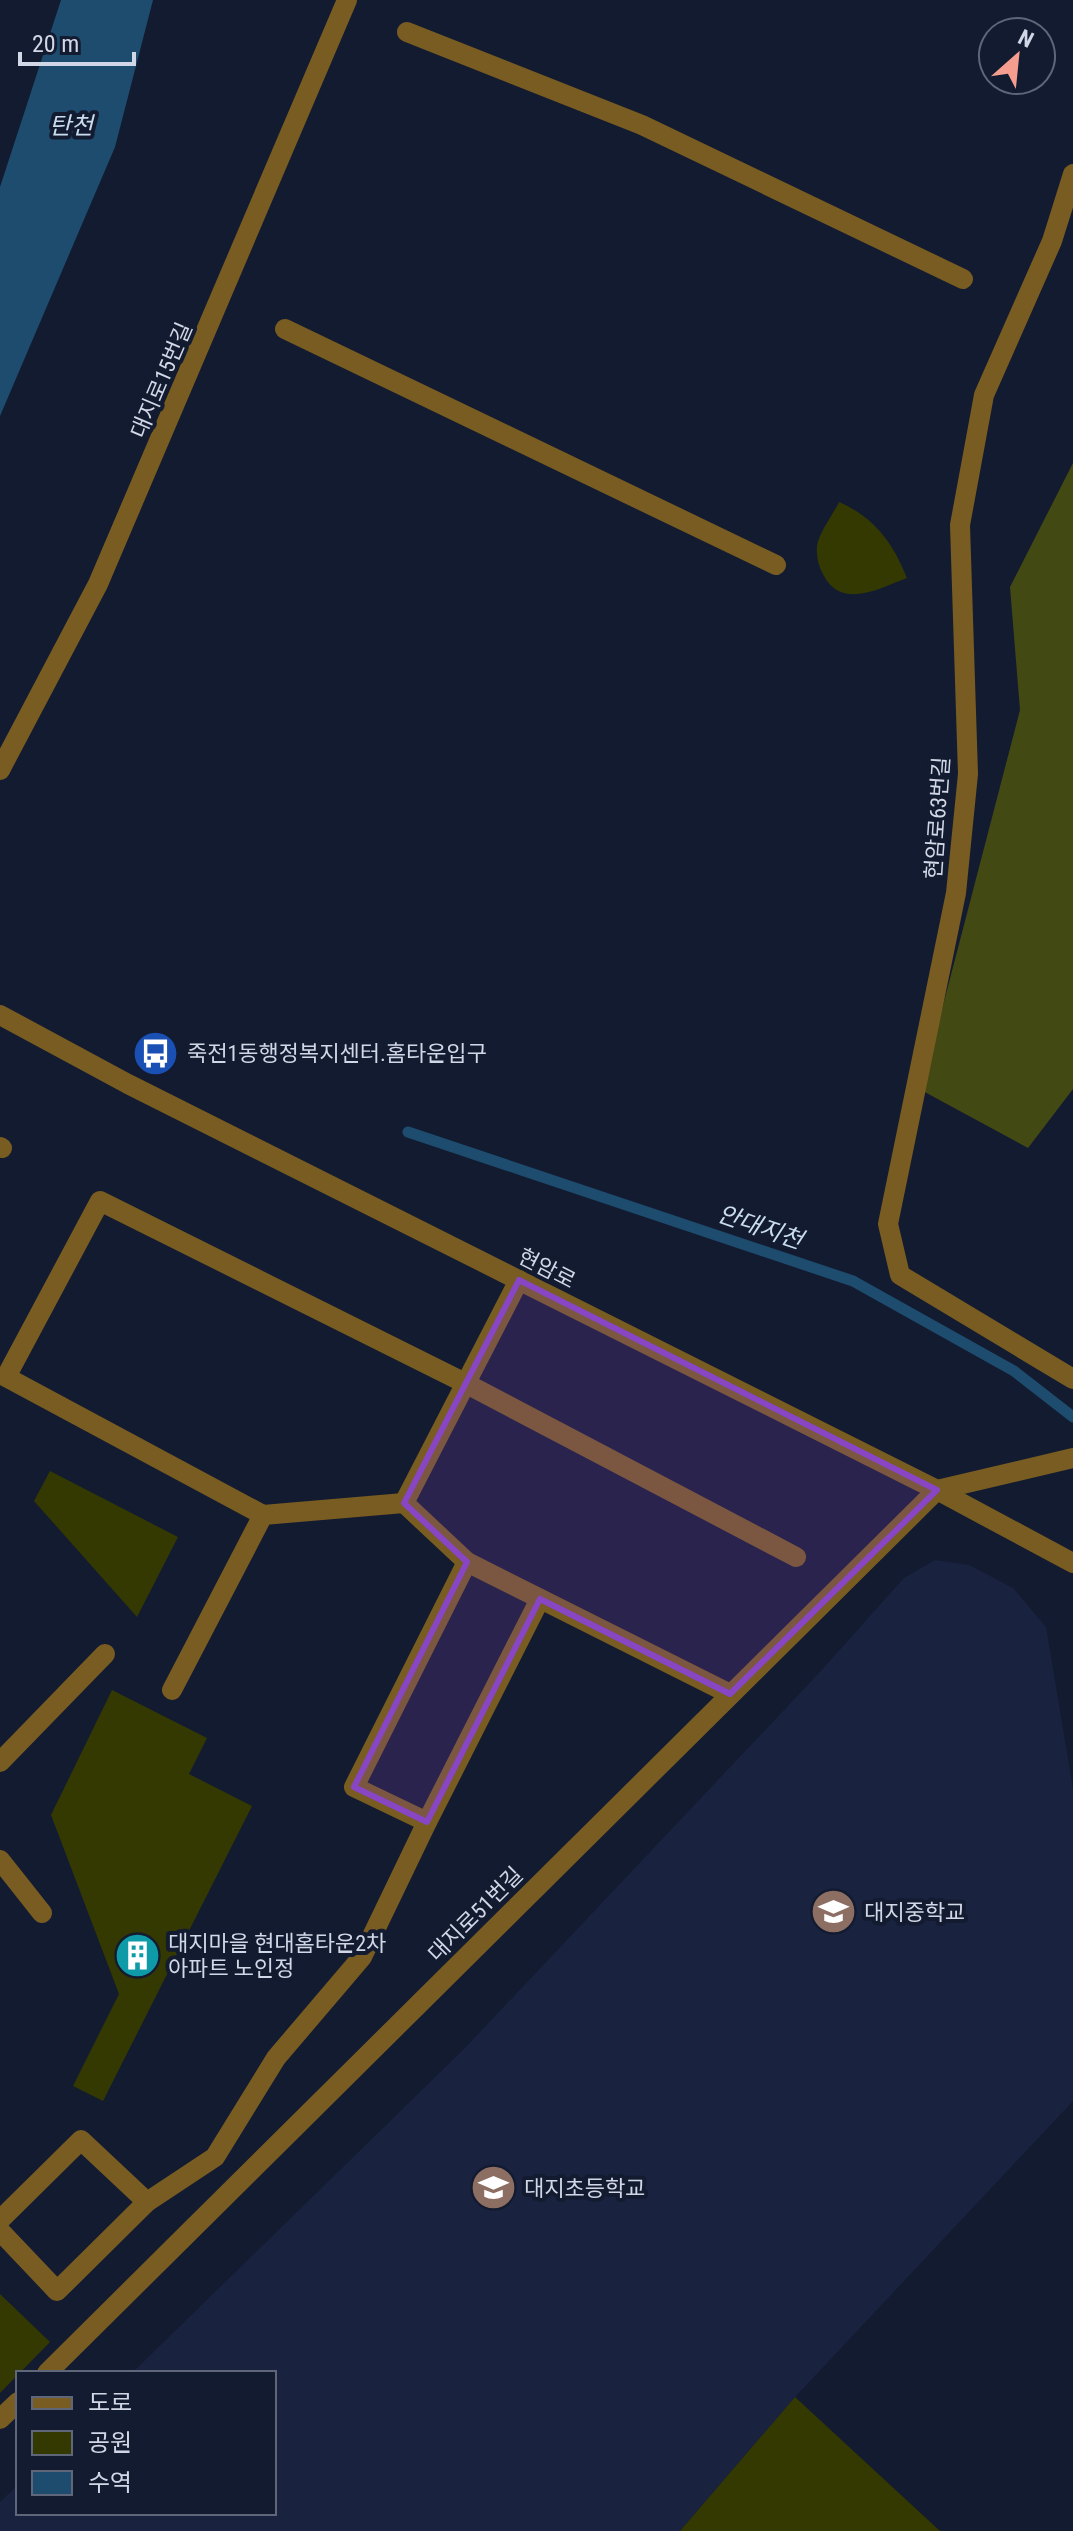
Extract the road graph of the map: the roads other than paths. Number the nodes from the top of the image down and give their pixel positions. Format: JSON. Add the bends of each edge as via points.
{"nodes":[{"id":1,"x":347,"y":0,"type":"edge"},
{"id":2,"x":407,"y":32,"type":"dead end"},
{"id":3,"x":1073,"y":174,"type":"edge"},
{"id":4,"x":963,"y":279,"type":"dead end"},
{"id":5,"x":285,"y":329,"type":"dead end"},
{"id":6,"x":776,"y":565,"type":"dead end"},
{"id":7,"x":0,"y":770,"type":"edge"},
{"id":8,"x":0,"y":1015,"type":"edge"},
{"id":9,"x":519,"y":1280,"type":"junction"},
{"id":10,"x":1073,"y":1379,"type":"edge"},
{"id":11,"x":465,"y":1383,"type":"junction"},
{"id":12,"x":1073,"y":1458,"type":"edge"},
{"id":13,"x":937,"y":1490,"type":"junction"},
{"id":14,"x":404,"y":1503,"type":"junction"},
{"id":15,"x":263,"y":1515,"type":"junction"},
{"id":16,"x":796,"y":1557,"type":"dead end"},
{"id":17,"x":467,"y":1562,"type":"junction"},
{"id":18,"x":1073,"y":1563,"type":"edge"},
{"id":19,"x":540,"y":1599,"type":"junction"},
{"id":20,"x":105,"y":1654,"type":"dead end"},
{"id":21,"x":172,"y":1690,"type":"dead end"},
{"id":22,"x":730,"y":1694,"type":"junction"},
{"id":23,"x":0,"y":1762,"type":"edge"},
{"id":24,"x":427,"y":1822,"type":"junction"},
{"id":25,"x":0,"y":1860,"type":"edge"},
{"id":26,"x":42,"y":1913,"type":"dead end"},
{"id":27,"x":147,"y":2202,"type":"junction"},
{"id":28,"x":0,"y":2220,"type":"edge"},
{"id":29,"x":0,"y":2231,"type":"edge"},
{"id":30,"x":49,"y":2371,"type":"edge"},
{"id":31,"x":16,"y":2404,"type":"edge"},
{"id":32,"x":0,"y":2419,"type":"edge"}],
"edges":[{"from":1,"to":7,"type":"street","name":"대지로15번길","via":[[98,584]]},
{"from":2,"to":4,"type":"street","via":[[642,125]]},
{"from":3,"to":10,"type":"street","name":"현암로63번길","via":[[1052,241],[984,395],[960,525],[968,774],[957,878],[888,1224],[900,1275]]},
{"from":5,"to":6,"type":"street"},
{"from":8,"to":9,"type":"street","name":"현암로"},
{"from":9,"to":11,"type":"street"},
{"from":9,"to":13,"type":"street","name":"현암로"},
{"from":11,"to":14,"type":"street"},
{"from":11,"to":15,"type":"street","via":[[100,1201],[6,1377]]},
{"from":11,"to":16,"type":"street"},
{"from":12,"to":13,"type":"street"},
{"from":13,"to":18,"type":"street","name":"현암로"},
{"from":13,"to":22,"type":"street","name":"대지로51번길"},
{"from":14,"to":15,"type":"street"},
{"from":14,"to":17,"type":"street"},
{"from":15,"to":21,"type":"street"},
{"from":17,"to":19,"type":"street"},
{"from":17,"to":24,"type":"street","via":[[354,1787]]},
{"from":19,"to":22,"type":"street"},
{"from":19,"to":24,"type":"street"},
{"from":20,"to":23,"type":"street"},
{"from":22,"to":30,"type":"street","name":"대지로51번길"},
{"from":24,"to":27,"type":"street","via":[[362,1957],[276,2058],[215,2157]]},
{"from":25,"to":26,"type":"street"},
{"from":27,"to":28,"type":"street","via":[[81,2140]]},
{"from":27,"to":29,"type":"street","via":[[57,2291]]},
{"from":31,"to":32,"type":"street"}]}
